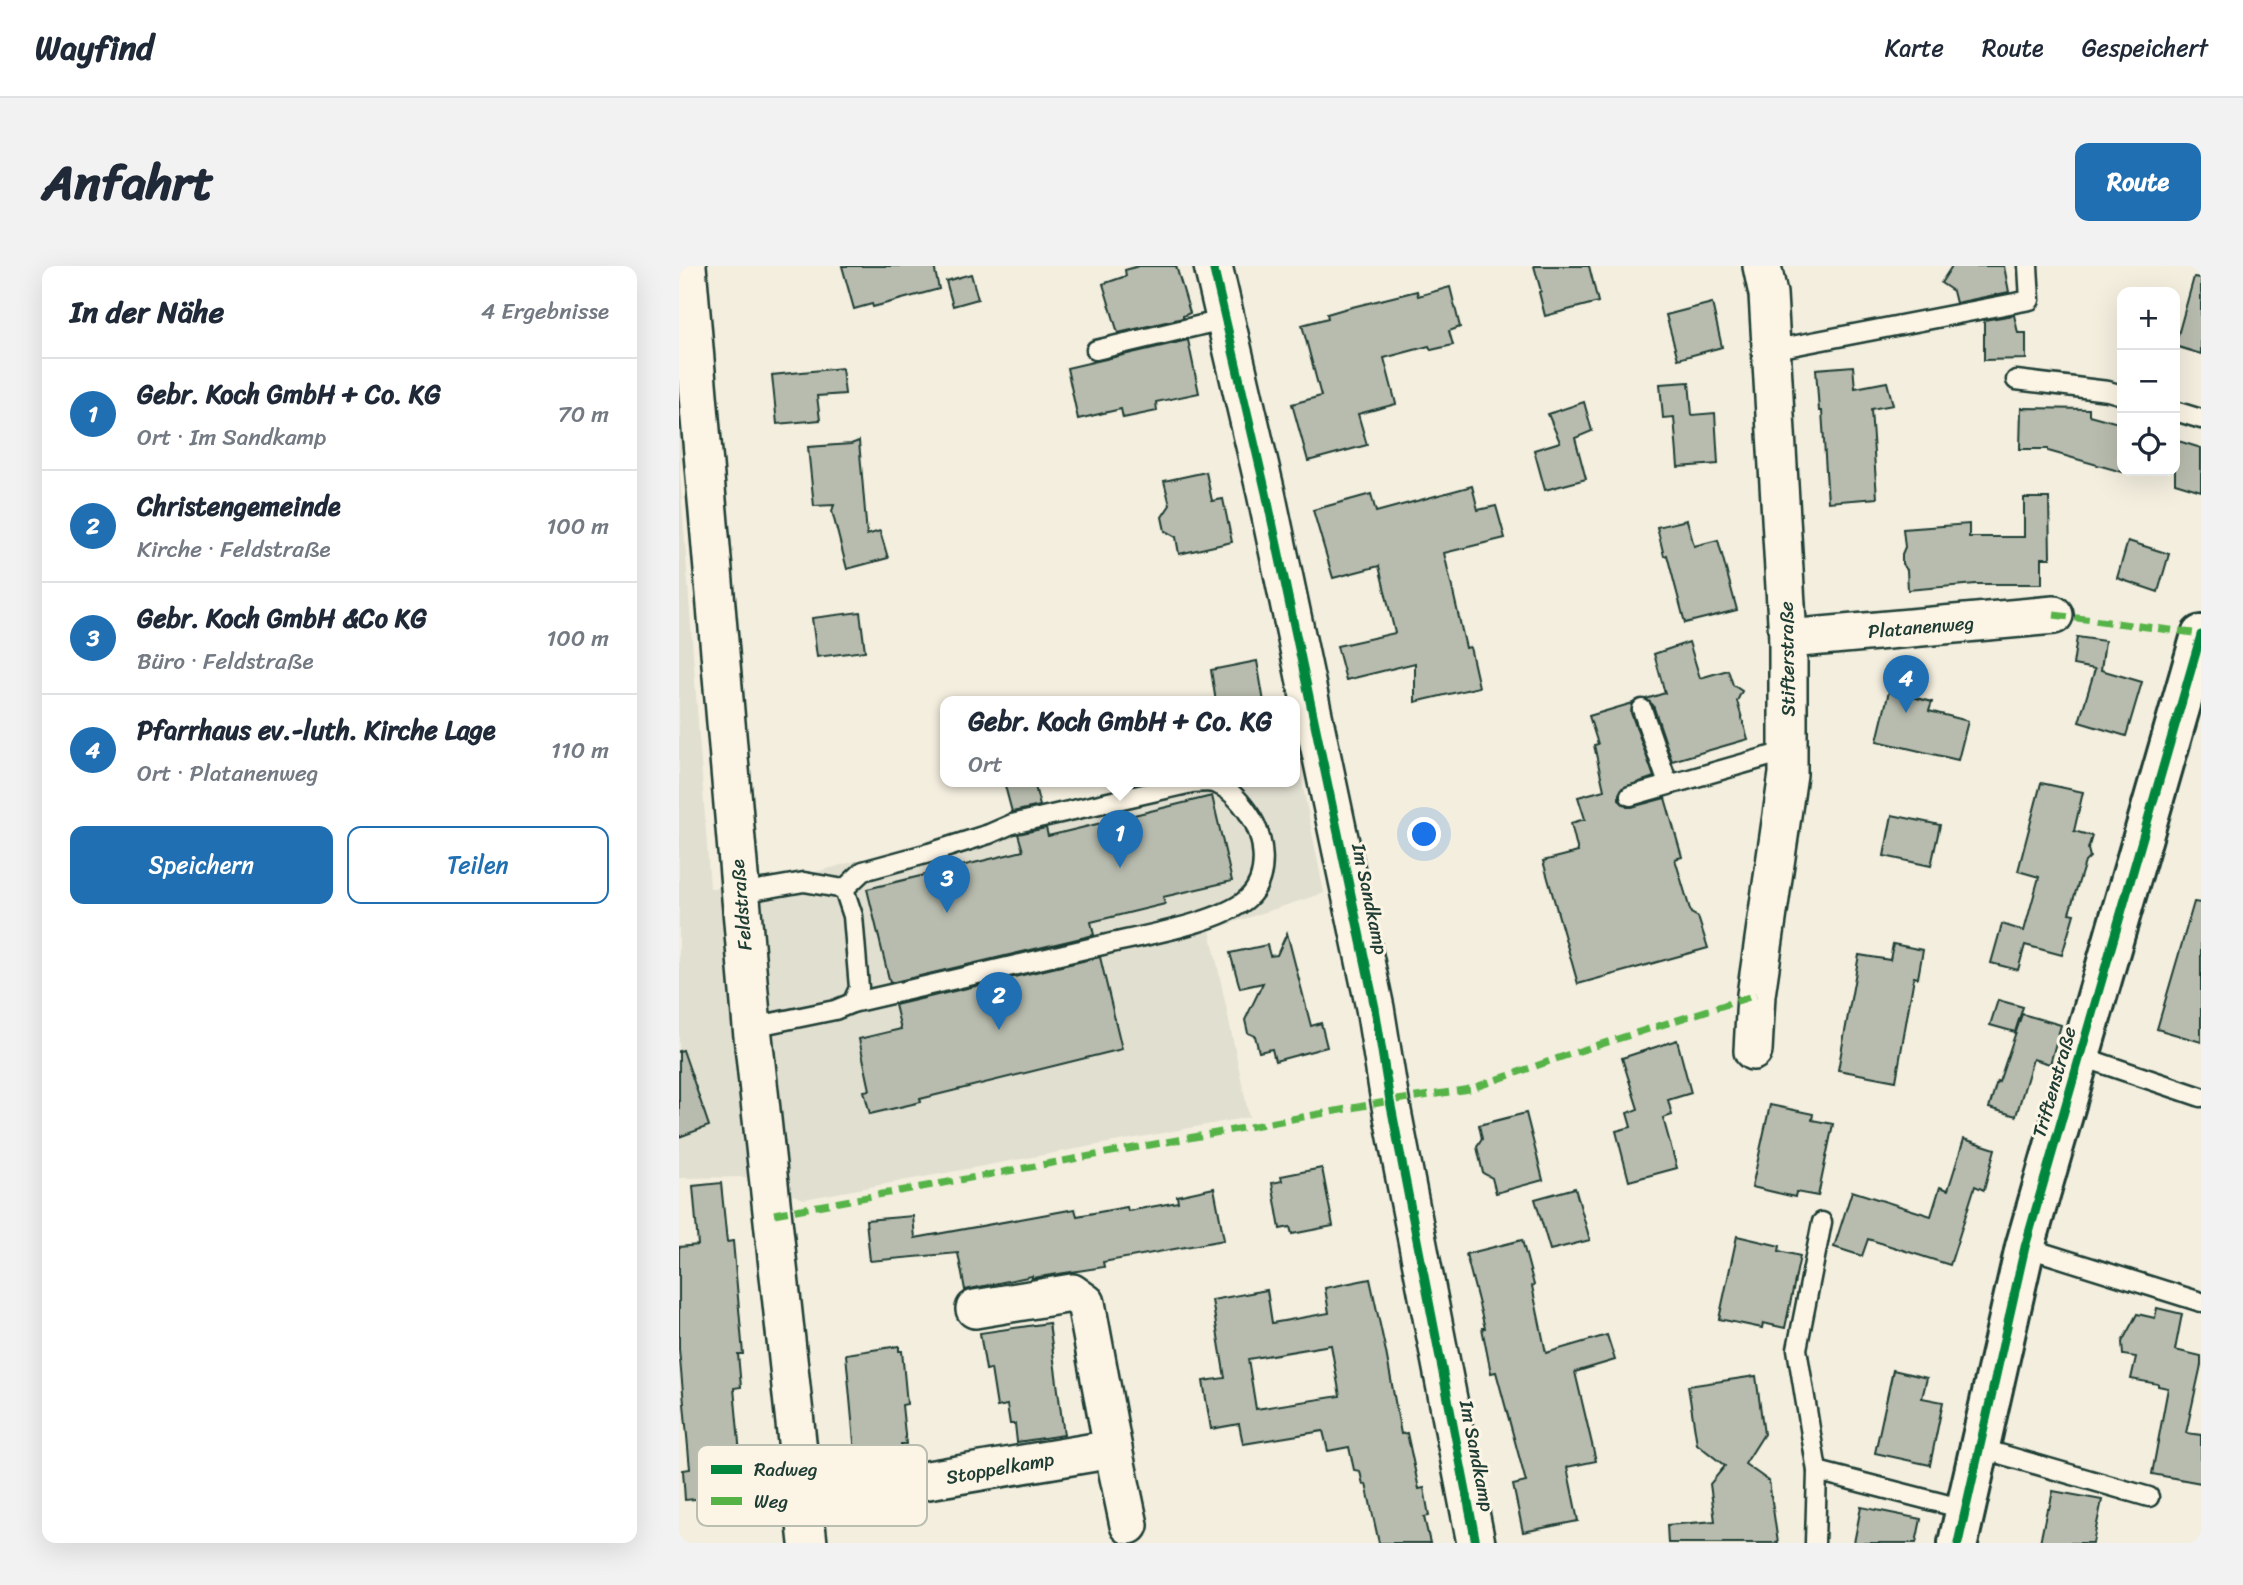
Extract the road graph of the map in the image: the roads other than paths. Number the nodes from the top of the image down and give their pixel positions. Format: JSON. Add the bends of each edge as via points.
{"nodes":[{"id":1,"x":687,"y":266,"type":"edge"},
{"id":2,"x":1213,"y":266,"type":"edge"},
{"id":3,"x":1762,"y":266,"type":"edge"},
{"id":4,"x":2028,"y":266,"type":"edge"},
{"id":5,"x":1227,"y":319,"type":"junction"},
{"id":6,"x":1096,"y":350,"type":"dead end"},
{"id":7,"x":1771,"y":350,"type":"junction"},
{"id":8,"x":2016,"y":380,"type":"dead end"},
{"id":9,"x":687,"y":386,"type":"edge"},
{"id":10,"x":2117,"y":394,"type":"edge"},
{"id":11,"x":2180,"y":413,"type":"edge"},
{"id":12,"x":2201,"y":419,"type":"edge"},
{"id":13,"x":2054,"y":615,"type":"dead end"},
{"id":14,"x":2201,"y":635,"type":"edge"},
{"id":15,"x":1788,"y":639,"type":"junction"},
{"id":16,"x":1642,"y":709,"type":"dead end"},
{"id":17,"x":2190,"y":713,"type":"edge"},
{"id":18,"x":1788,"y":751,"type":"junction"},
{"id":19,"x":1668,"y":784,"type":"junction"},
{"id":20,"x":1174,"y":787,"type":"edge"},
{"id":21,"x":1220,"y":787,"type":"edge"},
{"id":22,"x":1630,"y":796,"type":"dead end"},
{"id":23,"x":844,"y":889,"type":"junction"},
{"id":24,"x":740,"y":893,"type":"junction"},
{"id":25,"x":852,"y":1003,"type":"junction"},
{"id":26,"x":752,"y":1027,"type":"junction"},
{"id":27,"x":1752,"y":1051,"type":"dead end"},
{"id":28,"x":2080,"y":1056,"type":"junction"},
{"id":29,"x":2201,"y":1097,"type":"edge"},
{"id":30,"x":1822,"y":1222,"type":"dead end"},
{"id":31,"x":2025,"y":1247,"type":"junction"},
{"id":32,"x":2201,"y":1302,"type":"edge"},
{"id":33,"x":975,"y":1309,"type":"dead end"},
{"id":34,"x":797,"y":1445,"type":"edge"},
{"id":35,"x":1979,"y":1448,"type":"junction"},
{"id":36,"x":1113,"y":1449,"type":"junction"},
{"id":37,"x":1817,"y":1471,"type":"junction"},
{"id":38,"x":927,"y":1480,"type":"edge"},
{"id":39,"x":2149,"y":1497,"type":"dead end"},
{"id":40,"x":1129,"y":1525,"type":"dead end"},
{"id":41,"x":1961,"y":1526,"type":"edge"},
{"id":42,"x":1475,"y":1543,"type":"edge"},
{"id":43,"x":1815,"y":1543,"type":"edge"}],
"edges":[{"from":1,"to":9,"type":"street","name":"Feldstraße"},
{"from":2,"to":5,"type":"street","name":"Im Sandkamp"},
{"from":3,"to":7,"type":"street","name":"Stifterstraße"},
{"from":4,"to":7,"type":"lane","via":[[2030,300]]},
{"from":5,"to":6,"type":"lane"},
{"from":5,"to":42,"type":"street","name":"Im Sandkamp","via":[[1375,1008]]},
{"from":7,"to":15,"type":"street","name":"Stifterstraße"},
{"from":8,"to":10,"type":"lane"},
{"from":9,"to":24,"type":"street","name":"Feldstraße"},
{"from":11,"to":12,"type":"lane"},
{"from":13,"to":15,"type":"street","name":"Platanenweg"},
{"from":14,"to":17,"type":"street","name":"Triftenstraße"},
{"from":15,"to":18,"type":"street","name":"Stifterstraße"},
{"from":16,"to":19,"type":"lane"},
{"from":17,"to":28,"type":"street","name":"Triftenstraße"},
{"from":18,"to":19,"type":"lane"},
{"from":18,"to":27,"type":"street","name":"Stifterstraße"},
{"from":19,"to":22,"type":"lane"},
{"from":20,"to":23,"type":"lane","via":[[1012,824],[953,846],[863,870]]},
{"from":21,"to":25,"type":"lane","via":[[1251,815],[1264,863],[1250,897],[1233,909],[1100,946]]},
{"from":23,"to":24,"type":"lane","via":[[804,882]]},
{"from":23,"to":25,"type":"lane","via":[[853,916],[859,988]]},
{"from":24,"to":26,"type":"street","name":"Feldstraße"},
{"from":25,"to":26,"type":"lane"},
{"from":26,"to":34,"type":"street","name":"Feldstraße"},
{"from":28,"to":29,"type":"lane"},
{"from":28,"to":31,"type":"street","name":"Triftenstraße"},
{"from":30,"to":37,"type":"lane","via":[[1797,1349]]},
{"from":31,"to":32,"type":"lane"},
{"from":31,"to":35,"type":"street","name":"Triftenstraße"},
{"from":33,"to":36,"type":"street","via":[[1072,1293],[1086,1303]]},
{"from":35,"to":39,"type":"lane"},
{"from":35,"to":41,"type":"street","name":"Triftenstraße"},
{"from":36,"to":38,"type":"street","name":"Stoppelkamp"},
{"from":36,"to":40,"type":"street"},
{"from":37,"to":41,"type":"lane"},
{"from":37,"to":43,"type":"lane"}]}
